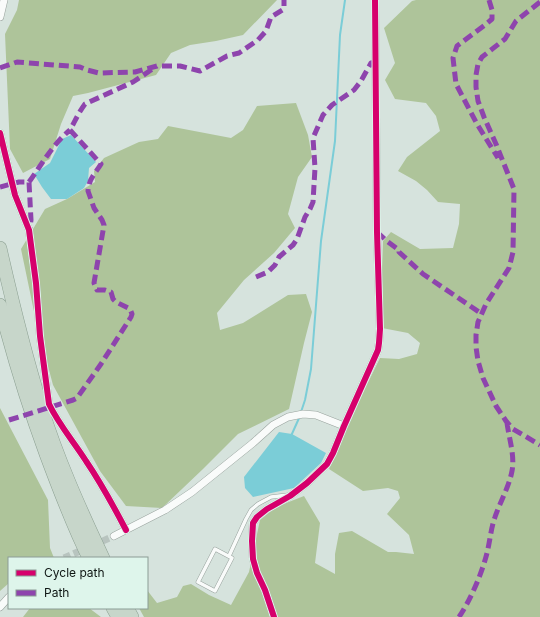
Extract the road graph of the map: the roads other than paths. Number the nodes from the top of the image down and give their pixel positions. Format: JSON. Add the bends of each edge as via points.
{"nodes":[{"id":1,"x":4,"y":0,"type":"edge"},
{"id":2,"x":375,"y":0,"type":"edge"},
{"id":3,"x":0,"y":17,"type":"edge"},
{"id":4,"x":0,"y":133,"type":"edge"},
{"id":5,"x":0,"y":248,"type":"edge"},
{"id":6,"x":0,"y":305,"type":"edge"},
{"id":7,"x":344,"y":426,"type":"junction"},
{"id":8,"x":295,"y":493,"type":"junction"},
{"id":9,"x":126,"y":530,"type":"junction"},
{"id":10,"x":114,"y":536,"type":"tunnel mouth"},
{"id":11,"x":228,"y":556,"type":"junction"},
{"id":12,"x":88,"y":557,"type":"edge"},
{"id":13,"x":103,"y":557,"type":"edge"},
{"id":14,"x":8,"y":597,"type":"edge"},
{"id":15,"x":0,"y":607,"type":"edge"},
{"id":16,"x":274,"y":617,"type":"edge"}],
"edges":[{"from":1,"to":3,"type":"street"},
{"from":2,"to":7,"type":"street","via":[[379,343]]},
{"from":4,"to":9,"type":"street","via":[[15,195],[29,230],[50,404]]},
{"from":5,"to":13,"type":"highway","via":[[20,334],[42,408],[62,464]]},
{"from":6,"to":12,"type":"highway","via":[[30,408],[63,500]]},
{"from":7,"to":8,"type":"street","via":[[327,464]]},
{"from":7,"to":9,"type":"street","via":[[316,414],[288,417],[273,425],[192,492],[165,510]]},
{"from":8,"to":11,"type":"lane","via":[[271,497],[251,510]]},
{"from":8,"to":16,"type":"street","via":[[267,509],[253,523],[252,559]]},
{"from":9,"to":10,"type":"street"},
{"from":11,"to":11,"type":"lane","via":[[232,558],[215,591],[198,582],[215,549]]},
{"from":14,"to":15,"type":"street"}]}
